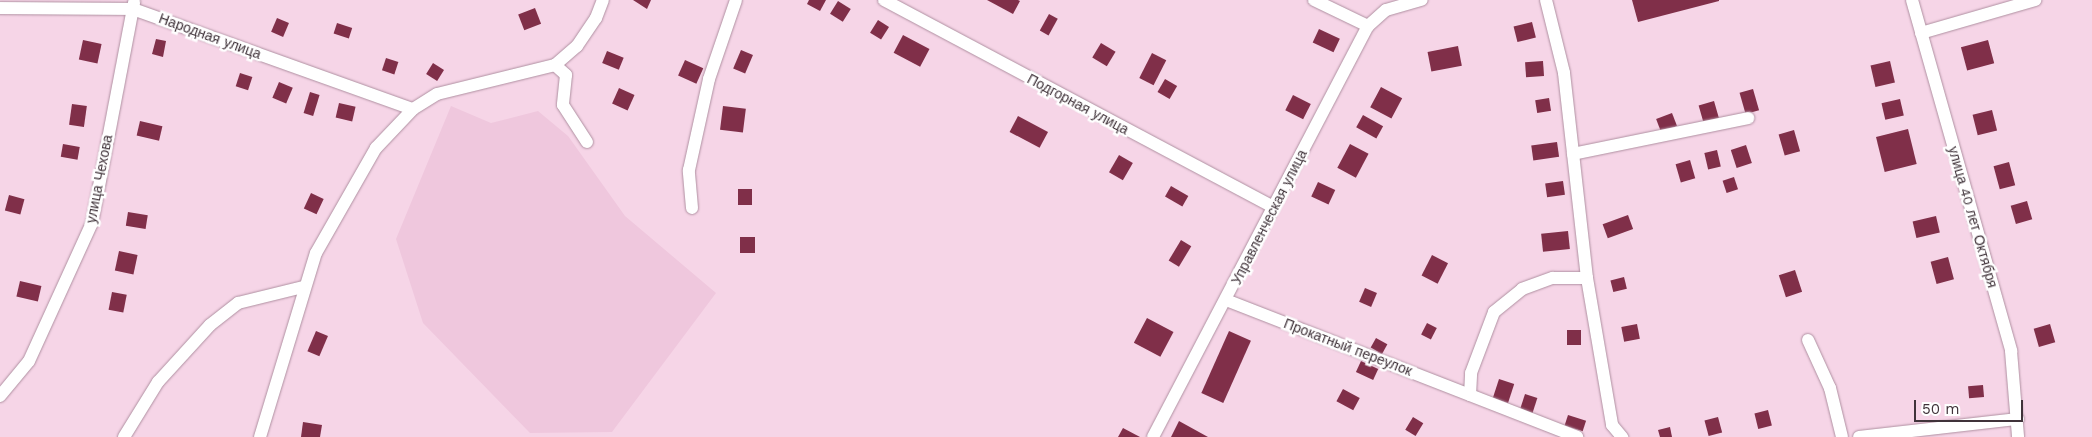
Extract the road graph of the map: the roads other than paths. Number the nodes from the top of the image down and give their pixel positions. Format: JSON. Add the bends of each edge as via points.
{"nodes":[{"id":1,"x":603,"y":0,"type":"edge"},
{"id":2,"x":736,"y":0,"type":"edge"},
{"id":3,"x":884,"y":0,"type":"edge"},
{"id":4,"x":1314,"y":0,"type":"edge"},
{"id":5,"x":1422,"y":0,"type":"edge"},
{"id":6,"x":1546,"y":0,"type":"edge"},
{"id":7,"x":1912,"y":0,"type":"edge"},
{"id":8,"x":2035,"y":0,"type":"edge"},
{"id":9,"x":134,"y":4,"type":"edge"},
{"id":10,"x":1384,"y":5,"type":"edge"},
{"id":11,"x":0,"y":8,"type":"edge"},
{"id":12,"x":1368,"y":26,"type":"junction"},
{"id":13,"x":1922,"y":34,"type":"junction"},
{"id":14,"x":555,"y":65,"type":"junction"},
{"id":15,"x":413,"y":109,"type":"junction"},
{"id":16,"x":1748,"y":118,"type":"dead end"},
{"id":17,"x":587,"y":142,"type":"dead end"},
{"id":18,"x":1573,"y":154,"type":"junction"},
{"id":19,"x":1273,"y":207,"type":"junction"},
{"id":20,"x":692,"y":208,"type":"dead end"},
{"id":21,"x":1587,"y":278,"type":"junction"},
{"id":22,"x":303,"y":286,"type":"junction"},
{"id":23,"x":1226,"y":300,"type":"junction"},
{"id":24,"x":1808,"y":340,"type":"dead end"},
{"id":25,"x":1470,"y":395,"type":"junction"},
{"id":26,"x":0,"y":396,"type":"edge"},
{"id":27,"x":2018,"y":419,"type":"junction"},
{"id":28,"x":124,"y":437,"type":"edge"},
{"id":29,"x":260,"y":437,"type":"edge"},
{"id":30,"x":1153,"y":437,"type":"edge"},
{"id":31,"x":1577,"y":437,"type":"edge"},
{"id":32,"x":1622,"y":437,"type":"edge"},
{"id":33,"x":1842,"y":437,"type":"edge"},
{"id":34,"x":1859,"y":437,"type":"edge"},
{"id":35,"x":2018,"y":437,"type":"edge"}],
"edges":[{"from":1,"to":14,"type":"street","via":[[596,18],[577,46]]},
{"from":2,"to":20,"type":"street","via":[[709,79],[688,170]]},
{"from":3,"to":19,"type":"street","name":"Подгорная улица"},
{"from":4,"to":12,"type":"street"},
{"from":5,"to":10,"type":"street"},
{"from":6,"to":18,"type":"street","via":[[1564,73]]},
{"from":7,"to":13,"type":"street","name":"улица 40 лет Октября"},
{"from":8,"to":13,"type":"street"},
{"from":9,"to":11,"type":"street","name":"Народная улица"},
{"from":9,"to":15,"type":"street","name":"Народная улица"},
{"from":9,"to":26,"type":"street","name":"улица Чехова","via":[[92,223],[29,361]]},
{"from":10,"to":12,"type":"street","name":"Управленческая улица"},
{"from":12,"to":19,"type":"street","name":"Управленческая улица"},
{"from":13,"to":27,"type":"street","name":"улица 40 лет Октября","via":[[2011,351]]},
{"from":14,"to":15,"type":"street","via":[[466,84],[437,94]]},
{"from":14,"to":17,"type":"street","via":[[566,75],[563,105]]},
{"from":15,"to":22,"type":"street","via":[[371,156],[316,253]]},
{"from":16,"to":18,"type":"street"},
{"from":18,"to":21,"type":"street"},
{"from":19,"to":23,"type":"street","name":"Управленческая улица"},
{"from":21,"to":25,"type":"street","via":[[1553,278],[1522,289],[1494,312],[1471,373]]},
{"from":21,"to":32,"type":"street","via":[[1612,425]]},
{"from":22,"to":28,"type":"street","via":[[238,303],[210,325],[158,382]]},
{"from":22,"to":29,"type":"street"},
{"from":23,"to":25,"type":"street","name":"Прокатный переулок"},
{"from":23,"to":30,"type":"street","name":"Управленческая улица"},
{"from":24,"to":33,"type":"street","via":[[1830,388]]},
{"from":25,"to":31,"type":"street","name":"Прокатный переулок"},
{"from":27,"to":34,"type":"street"},
{"from":27,"to":35,"type":"street","name":"улица 40 лет Октября"}]}
